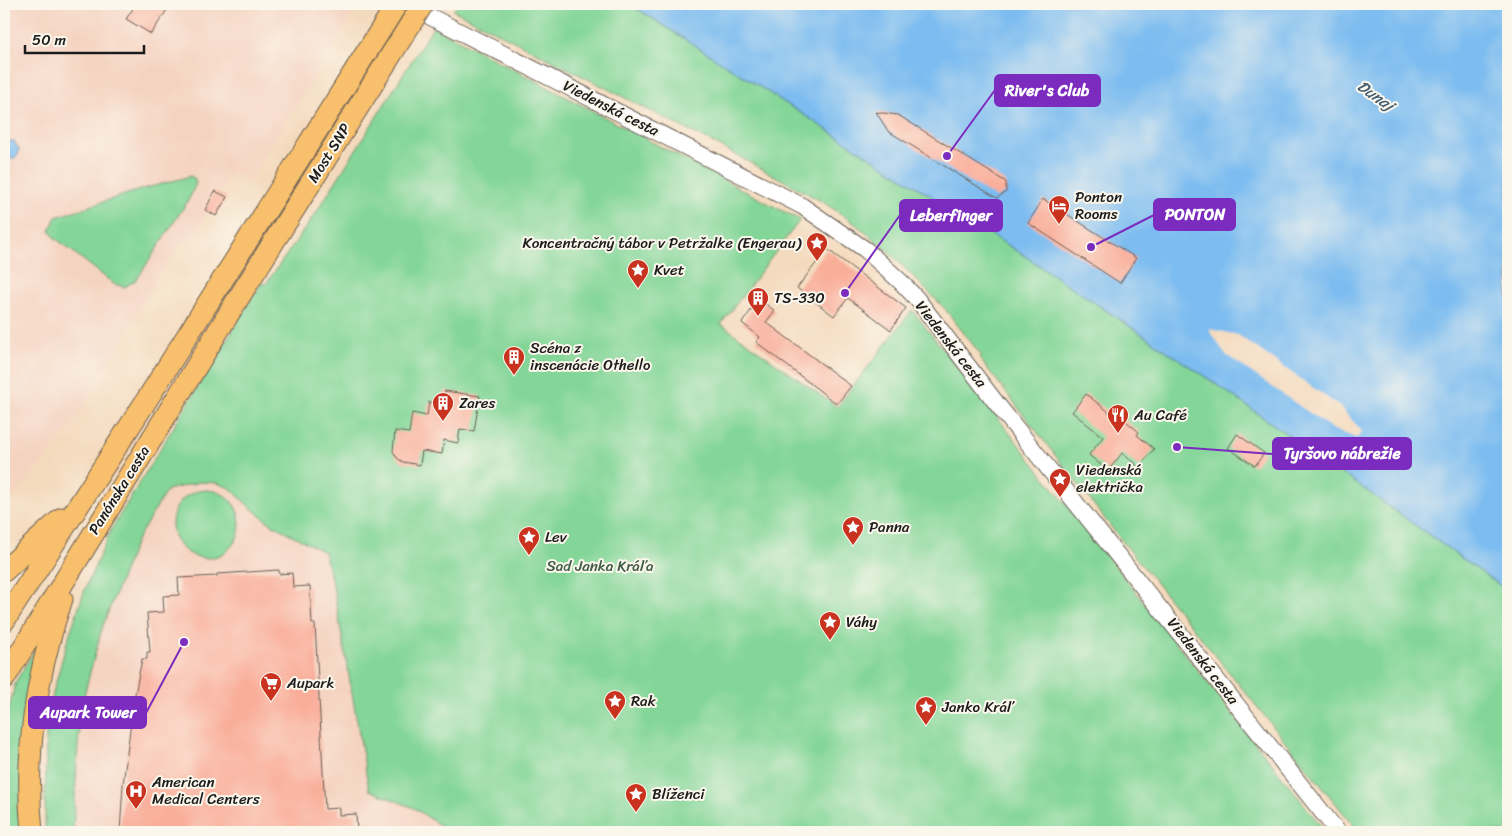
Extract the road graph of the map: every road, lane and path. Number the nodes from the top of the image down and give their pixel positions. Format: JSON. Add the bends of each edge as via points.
{"nodes":[{"id":1,"x":396,"y":4,"type":"edge"},
{"id":2,"x":426,"y":10,"type":"edge"},
{"id":3,"x":217,"y":290,"type":"joint"},
{"id":4,"x":236,"y":302,"type":"joint"},
{"id":5,"x":82,"y":500,"type":"junction"},
{"id":6,"x":77,"y":558,"type":"junction"},
{"id":7,"x":4,"y":571,"type":"edge"},
{"id":8,"x":4,"y":621,"type":"edge"},
{"id":9,"x":4,"y":679,"type":"edge"},
{"id":10,"x":32,"y":832,"type":"edge"},
{"id":11,"x":1338,"y":832,"type":"edge"}],
"edges":[{"from":1,"to":3,"type":"main road","name":"Most SNP"},
{"from":2,"to":4,"type":"main road","name":"Most SNP","bridge":true},
{"from":2,"to":11,"type":"street","name":"Viedenská cesta","via":[[802,206],[884,266],[917,299]]},
{"from":3,"to":5,"type":"main road","name":"Panónska cesta"},
{"from":4,"to":6,"type":"main road","name":"Panónska cesta"},
{"from":5,"to":7,"type":"main road"},
{"from":5,"to":8,"type":"main road","name":"Panónska cesta"},
{"from":6,"to":9,"type":"main road","name":"Panónska cesta"},
{"from":6,"to":10,"type":"main road","via":[[55,620],[31,726],[28,799]]}]}
